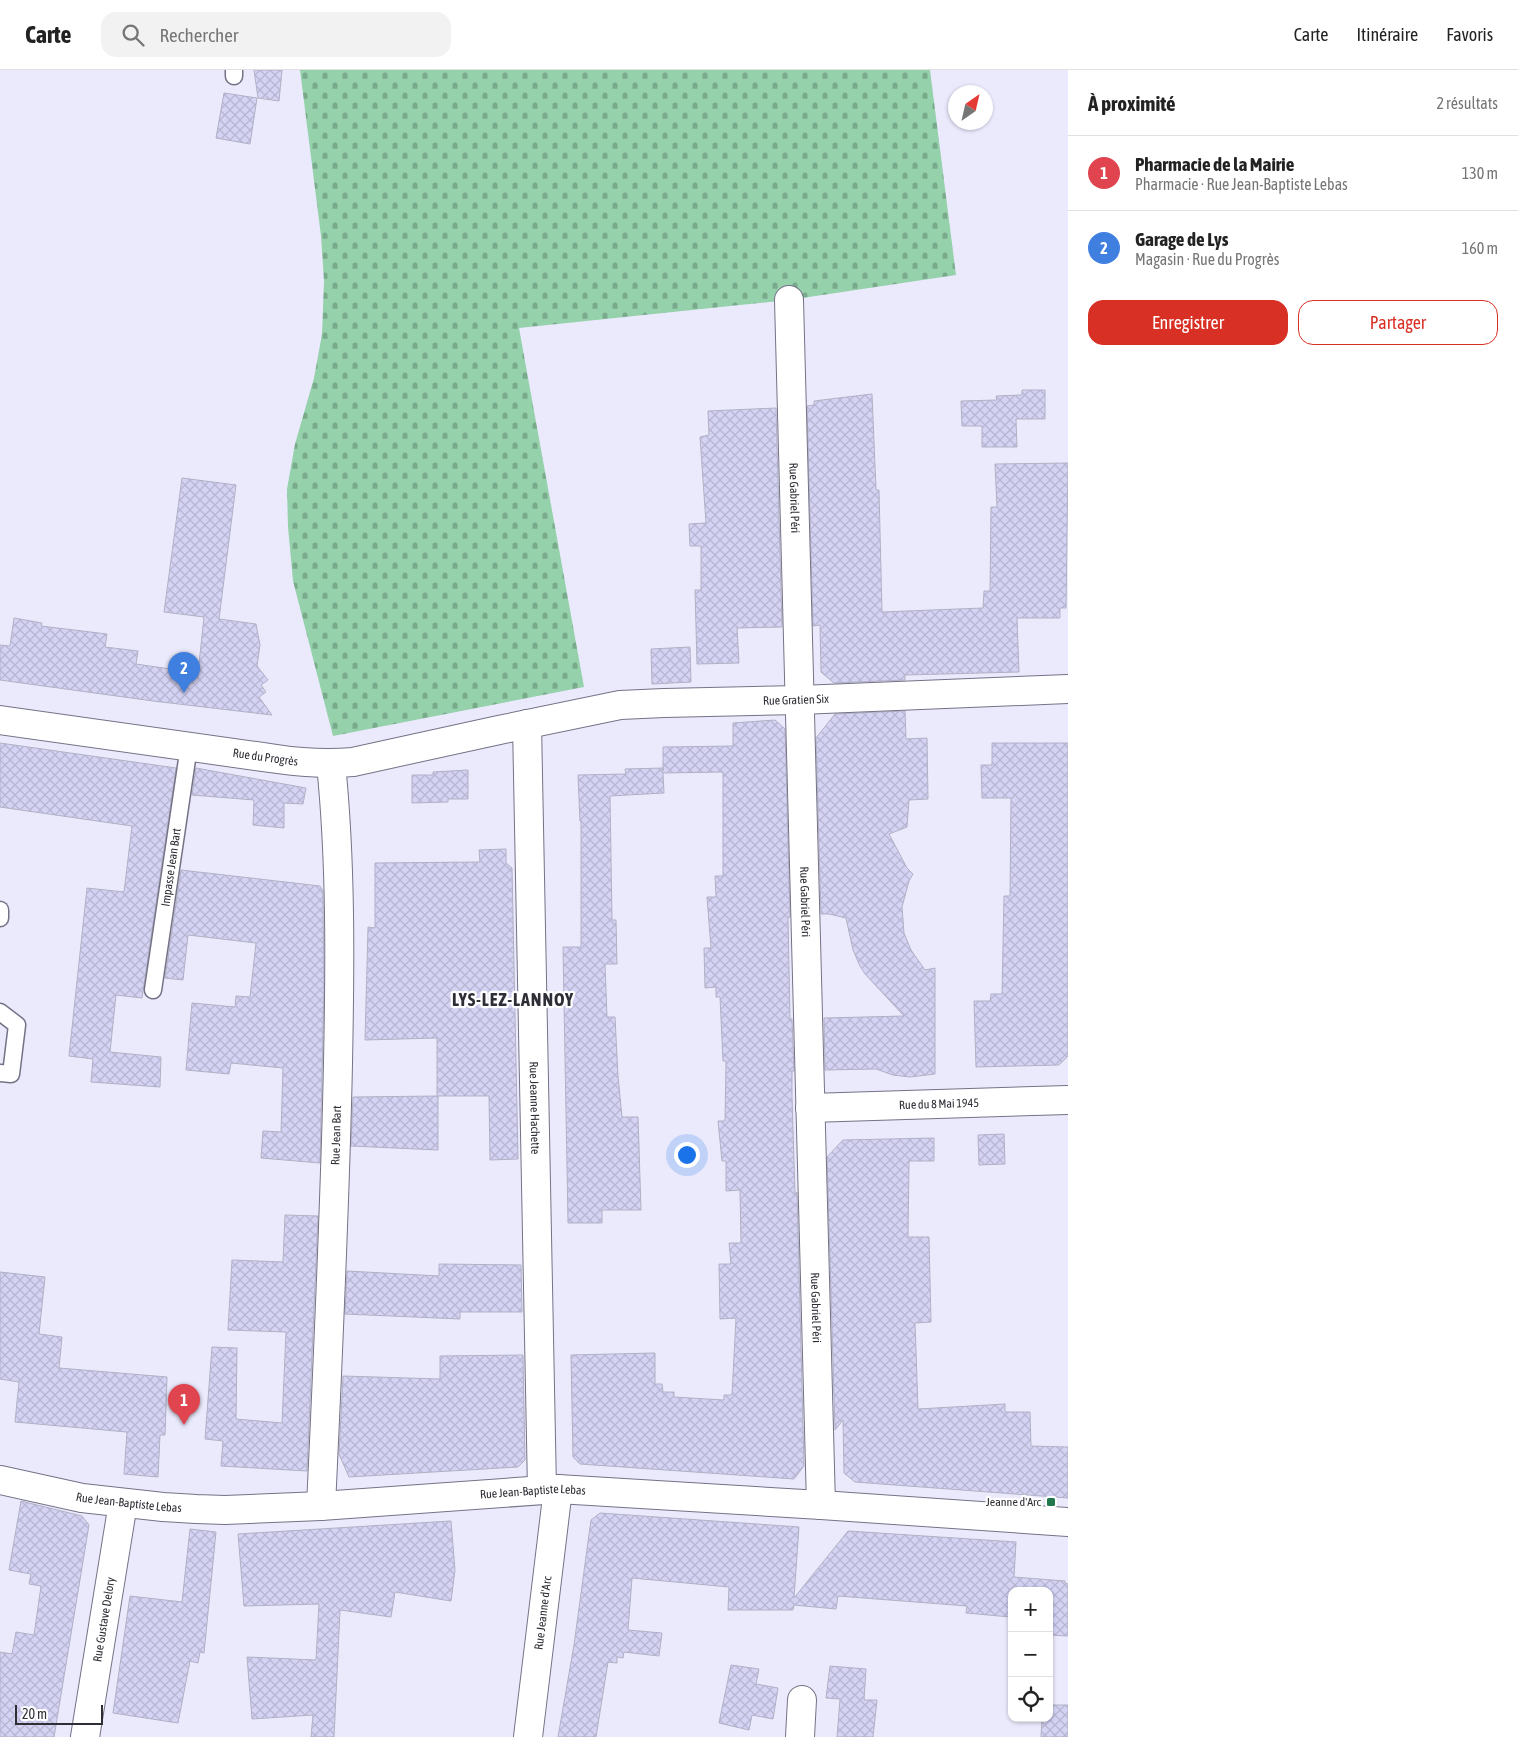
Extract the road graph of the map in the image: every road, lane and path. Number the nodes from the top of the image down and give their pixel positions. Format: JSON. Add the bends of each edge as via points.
{"nodes":[{"id":1,"x":790,"y":300,"type":"dead end"},
{"id":2,"x":1068,"y":688,"type":"edge"},
{"id":3,"x":800,"y":700,"type":"junction"},
{"id":4,"x":0,"y":720,"type":"edge"},
{"id":5,"x":527,"y":724,"type":"junction"},
{"id":6,"x":189,"y":746,"type":"junction"},
{"id":7,"x":331,"y":764,"type":"junction"},
{"id":8,"x":0,"y":910,"type":"edge"},
{"id":9,"x":0,"y":918,"type":"edge"},
{"id":10,"x":154,"y":990,"type":"dead end"},
{"id":11,"x":0,"y":1012,"type":"edge"},
{"id":12,"x":0,"y":1073,"type":"edge"},
{"id":13,"x":1068,"y":1100,"type":"edge"},
{"id":14,"x":810,"y":1108,"type":"junction"},
{"id":15,"x":0,"y":1480,"type":"edge"},
{"id":16,"x":550,"y":1490,"type":"junction"},
{"id":17,"x":123,"y":1503,"type":"junction"},
{"id":18,"x":821,"y":1505,"type":"junction"},
{"id":19,"x":321,"y":1506,"type":"junction"},
{"id":20,"x":1068,"y":1522,"type":"edge"},
{"id":21,"x":802,"y":1700,"type":"dead end"},
{"id":22,"x":85,"y":1737,"type":"edge"},
{"id":23,"x":528,"y":1737,"type":"edge"},
{"id":24,"x":800,"y":1737,"type":"edge"}],
"edges":[{"from":1,"to":3,"type":"street","name":"Rue Gabriel Péri"},
{"from":2,"to":3,"type":"street","name":"Rue Gratien Six"},
{"from":3,"to":5,"type":"street","name":"Rue Gratien Six","via":[[641,703]]},
{"from":3,"to":14,"type":"street","name":"Rue Gabriel Péri"},
{"from":4,"to":6,"type":"street","name":"Rue du Progrès"},
{"from":5,"to":7,"type":"street","name":"Rue du Progrès"},
{"from":5,"to":16,"type":"street","name":"Rue Jeanne Hachette"},
{"from":6,"to":7,"type":"street","name":"Rue du Progrès"},
{"from":6,"to":10,"type":"lane","name":"Impasse Jean Bart"},
{"from":7,"to":19,"type":"street","name":"Rue Jean Bart","via":[[339,896],[339,1002]]},
{"from":8,"to":9,"type":"lane"},
{"from":11,"to":12,"type":"lane","via":[[17,1024],[11,1074]]},
{"from":13,"to":14,"type":"street","name":"Rue du 8 Mai 1945"},
{"from":14,"to":18,"type":"street","name":"Rue Gabriel Péri"},
{"from":15,"to":17,"type":"street","name":"Rue Jean-Baptiste Lebas","via":[[82,1498]]},
{"from":16,"to":18,"type":"street","name":"Rue Jean-Baptiste Lebas"},
{"from":16,"to":19,"type":"street","name":"Rue Jean-Baptiste Lebas"},
{"from":16,"to":23,"type":"street","name":"Rue Jeanne d'Arc"},
{"from":17,"to":19,"type":"street","name":"Rue Jean-Baptiste Lebas","via":[[225,1510]]},
{"from":17,"to":22,"type":"street","name":"Rue Gustave Delory"},
{"from":18,"to":20,"type":"street","name":"Rue Jean-Baptiste Lebas"},
{"from":21,"to":24,"type":"street"}]}
